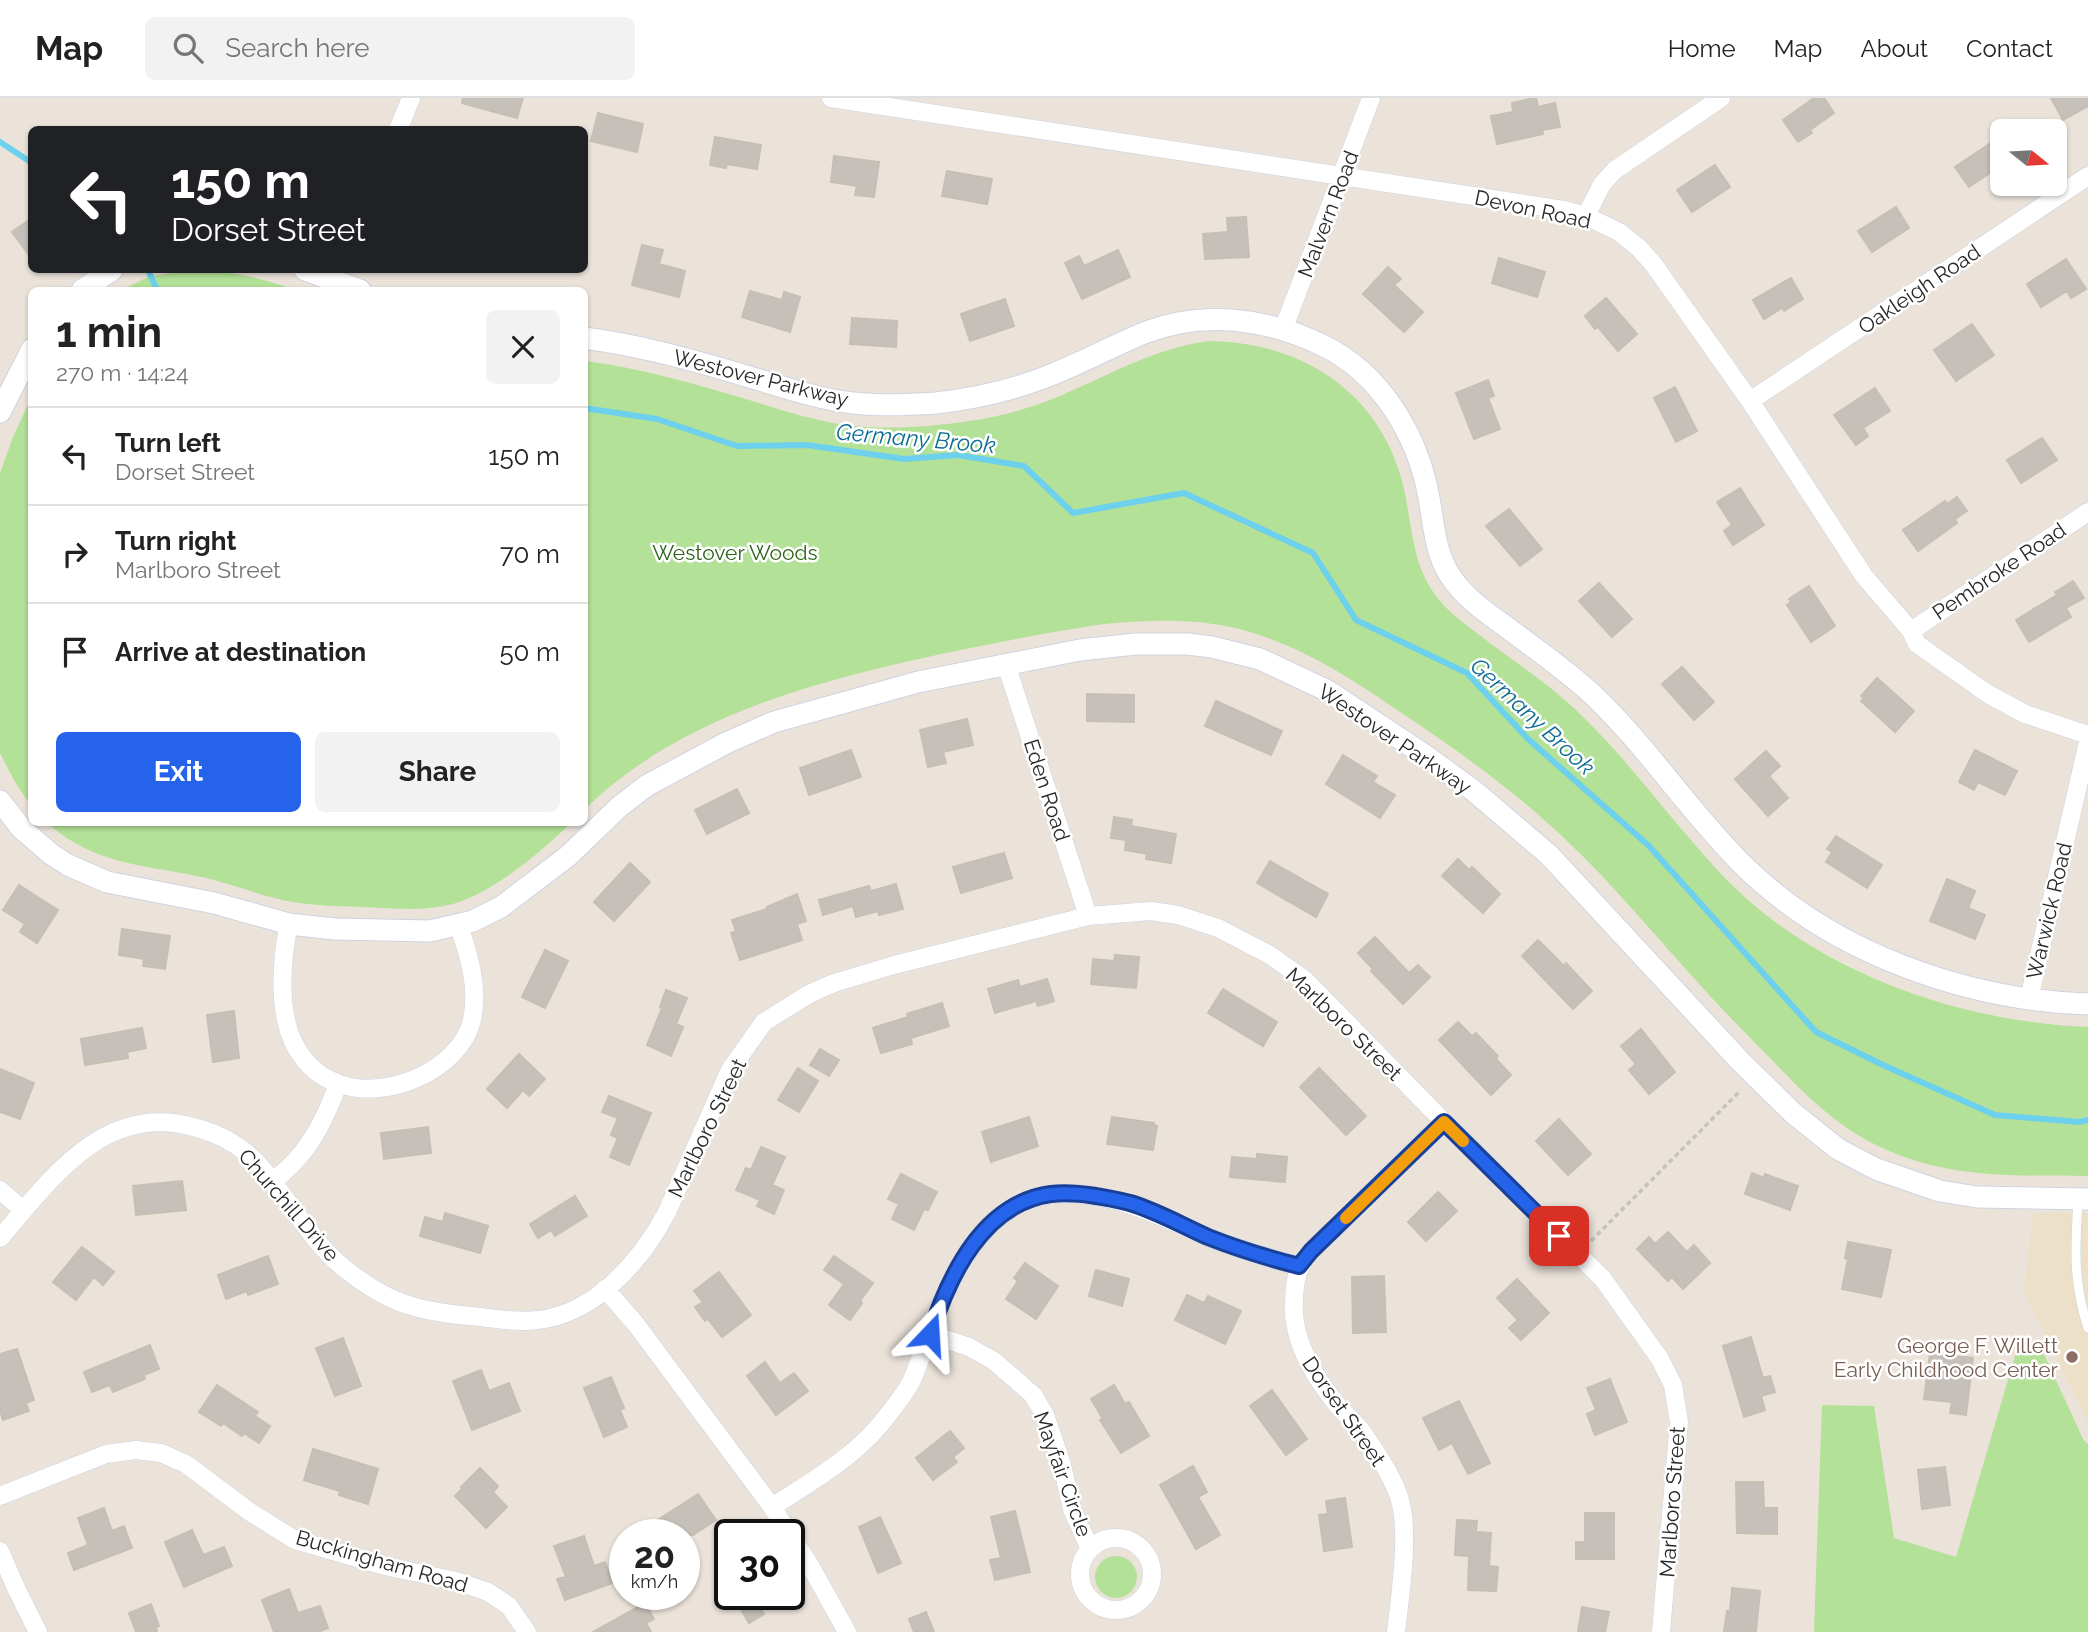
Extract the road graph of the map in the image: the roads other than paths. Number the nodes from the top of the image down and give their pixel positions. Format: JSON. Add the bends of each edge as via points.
{"nodes":[{"id":1,"x":411,"y":98,"type":"edge"},
{"id":2,"x":831,"y":98,"type":"edge"},
{"id":3,"x":1371,"y":98,"type":"edge"},
{"id":4,"x":1721,"y":98,"type":"edge"},
{"id":5,"x":400,"y":126,"type":"edge"},
{"id":6,"x":2088,"y":176,"type":"edge"},
{"id":7,"x":1342,"y":177,"type":"junction"},
{"id":8,"x":1586,"y":216,"type":"junction"},
{"id":9,"x":108,"y":273,"type":"edge"},
{"id":10,"x":337,"y":275,"type":"edge"},
{"id":11,"x":86,"y":287,"type":"edge"},
{"id":12,"x":355,"y":287,"type":"edge"},
{"id":13,"x":1283,"y":330,"type":"junction"},
{"id":14,"x":588,"y":339,"type":"edge"},
{"id":15,"x":28,"y":357,"type":"edge"},
{"id":16,"x":1750,"y":401,"type":"junction"},
{"id":17,"x":0,"y":412,"type":"edge"},
{"id":18,"x":2088,"y":512,"type":"edge"},
{"id":19,"x":1911,"y":631,"type":"junction"},
{"id":20,"x":1006,"y":664,"type":"junction"},
{"id":21,"x":2088,"y":735,"type":"edge"},
{"id":22,"x":2088,"y":741,"type":"edge"},
{"id":23,"x":0,"y":801,"type":"edge"},
{"id":24,"x":1088,"y":916,"type":"junction"},
{"id":25,"x":289,"y":924,"type":"junction"},
{"id":26,"x":459,"y":926,"type":"junction"},
{"id":27,"x":2029,"y":999,"type":"junction"},
{"id":28,"x":2088,"y":1004,"type":"edge"},
{"id":29,"x":338,"y":1084,"type":"junction"},
{"id":30,"x":1444,"y":1122,"type":"junction"},
{"id":31,"x":271,"y":1182,"type":"junction"},
{"id":32,"x":0,"y":1191,"type":"edge"},
{"id":33,"x":2083,"y":1199,"type":"edge"},
{"id":34,"x":23,"y":1210,"type":"junction"},
{"id":35,"x":0,"y":1238,"type":"edge"},
{"id":36,"x":1299,"y":1266,"type":"junction"},
{"id":37,"x":605,"y":1289,"type":"junction"},
{"id":38,"x":2088,"y":1328,"type":"edge"},
{"id":39,"x":930,"y":1334,"type":"junction"},
{"id":40,"x":0,"y":1496,"type":"edge"},
{"id":41,"x":772,"y":1507,"type":"junction"},
{"id":42,"x":1090,"y":1549,"type":"junction"},
{"id":43,"x":0,"y":1551,"type":"edge"},
{"id":44,"x":38,"y":1632,"type":"edge"},
{"id":45,"x":527,"y":1632,"type":"edge"},
{"id":46,"x":847,"y":1632,"type":"edge"},
{"id":47,"x":1396,"y":1632,"type":"edge"},
{"id":48,"x":1661,"y":1632,"type":"edge"}],
"edges":[{"from":1,"to":5,"type":"street"},
{"from":2,"to":7,"type":"street","name":"Devon Road"},
{"from":3,"to":7,"type":"street","name":"Malvern Road"},
{"from":4,"to":8,"type":"street","via":[[1615,170],[1602,184]]},
{"from":6,"to":16,"type":"street","name":"Oakleigh Road"},
{"from":7,"to":8,"type":"street","name":"Devon Road"},
{"from":7,"to":13,"type":"street","name":"Malvern Road"},
{"from":8,"to":16,"type":"street","name":"Devon Road","via":[[1639,248]]},
{"from":9,"to":11,"type":"street"},
{"from":10,"to":12,"type":"street"},
{"from":13,"to":14,"type":"street","name":"Westover Parkway","via":[[1226,318],[1185,321],[1145,333],[1023,385],[969,398],[905,404],[824,398],[664,353]]},
{"from":13,"to":27,"type":"street","name":"Westover Parkway","via":[[1345,358],[1388,402],[1409,436],[1424,475],[1439,554],[1462,592],[1604,705],[1765,885],[1808,916],[1881,956],[1957,985]]},
{"from":15,"to":17,"type":"street"},
{"from":16,"to":19,"type":"street","name":"Devon Road","via":[[1864,576]]},
{"from":18,"to":19,"type":"street","name":"Pembroke Road"},
{"from":19,"to":21,"type":"street","name":"Devon Road","via":[[1917,644],[1988,694],[2025,714]]},
{"from":20,"to":24,"type":"street","name":"Eden Road"},
{"from":20,"to":26,"type":"street","name":"Westover Parkway","via":[[793,715],[741,736],[646,786],[516,897]]},
{"from":20,"to":33,"type":"street","name":"Westover Parkway","via":[[1106,646],[1188,644],[1259,659],[1328,691],[1474,791],[1549,855],[1755,1076],[1838,1149],[1894,1177],[1940,1192]]},
{"from":22,"to":27,"type":"street","name":"Warwick Road"},
{"from":23,"to":25,"type":"street","name":"Westover Parkway","via":[[34,842],[89,876]]},
{"from":24,"to":30,"type":"street","name":"Marlboro Street","via":[[1151,911],[1178,915],[1218,928],[1270,956],[1305,980]]},
{"from":24,"to":37,"type":"street","name":"Marlboro Street","via":[[834,983],[764,1022],[730,1070],[656,1234]]},
{"from":25,"to":26,"type":"street","name":"Westover Parkway","via":[[413,932]]},
{"from":25,"to":29,"type":"street","via":[[284,969],[287,1028],[305,1061]]},
{"from":26,"to":29,"type":"street","via":[[473,988],[472,1020],[461,1045],[438,1067],[403,1083],[368,1088]]},
{"from":27,"to":28,"type":"street","name":"Westover Parkway"},
{"from":29,"to":31,"type":"street","via":[[306,1149]]},
{"from":30,"to":36,"type":"street"},
{"from":30,"to":48,"type":"street","name":"Marlboro Street","via":[[1603,1279],[1673,1385],[1679,1422]]},
{"from":31,"to":34,"type":"street","name":"Churchill Drive","via":[[245,1151],[227,1139],[206,1130],[158,1122],[111,1132],[90,1144]]},
{"from":31,"to":37,"type":"street","name":"Churchill Drive","via":[[341,1266],[386,1297],[410,1307],[536,1321],[580,1307]]},
{"from":32,"to":34,"type":"street"},
{"from":33,"to":38,"type":"lane","via":[[2075,1267]]},
{"from":34,"to":35,"type":"street","name":"Churchill Drive"},
{"from":36,"to":39,"type":"street","via":[[1246,1252],[1132,1204],[1052,1194],[1024,1201],[997,1216],[962,1259]]},
{"from":36,"to":47,"type":"street","name":"Dorset Street","via":[[1293,1307],[1299,1344],[1337,1405],[1359,1428],[1399,1495],[1404,1523]]},
{"from":37,"to":41,"type":"street"},
{"from":39,"to":41,"type":"street","via":[[911,1382],[876,1432],[848,1457]]},
{"from":39,"to":42,"type":"street","name":"Mayfair Circle","via":[[994,1361],[1033,1395],[1045,1415],[1072,1509]]},
{"from":40,"to":45,"type":"street","name":"Buckingham Road","via":[[106,1454],[161,1453],[186,1464],[295,1540],[488,1592],[509,1606]]},
{"from":41,"to":46,"type":"street"},
{"from":42,"to":42,"type":"street","name":"Mayfair Circle","via":[[1112,1538],[1135,1544],[1150,1563],[1152,1576],[1143,1598],[1122,1610],[1100,1607],[1091,1600],[1080,1580],[1083,1558]]},
{"from":43,"to":44,"type":"street"}]}
